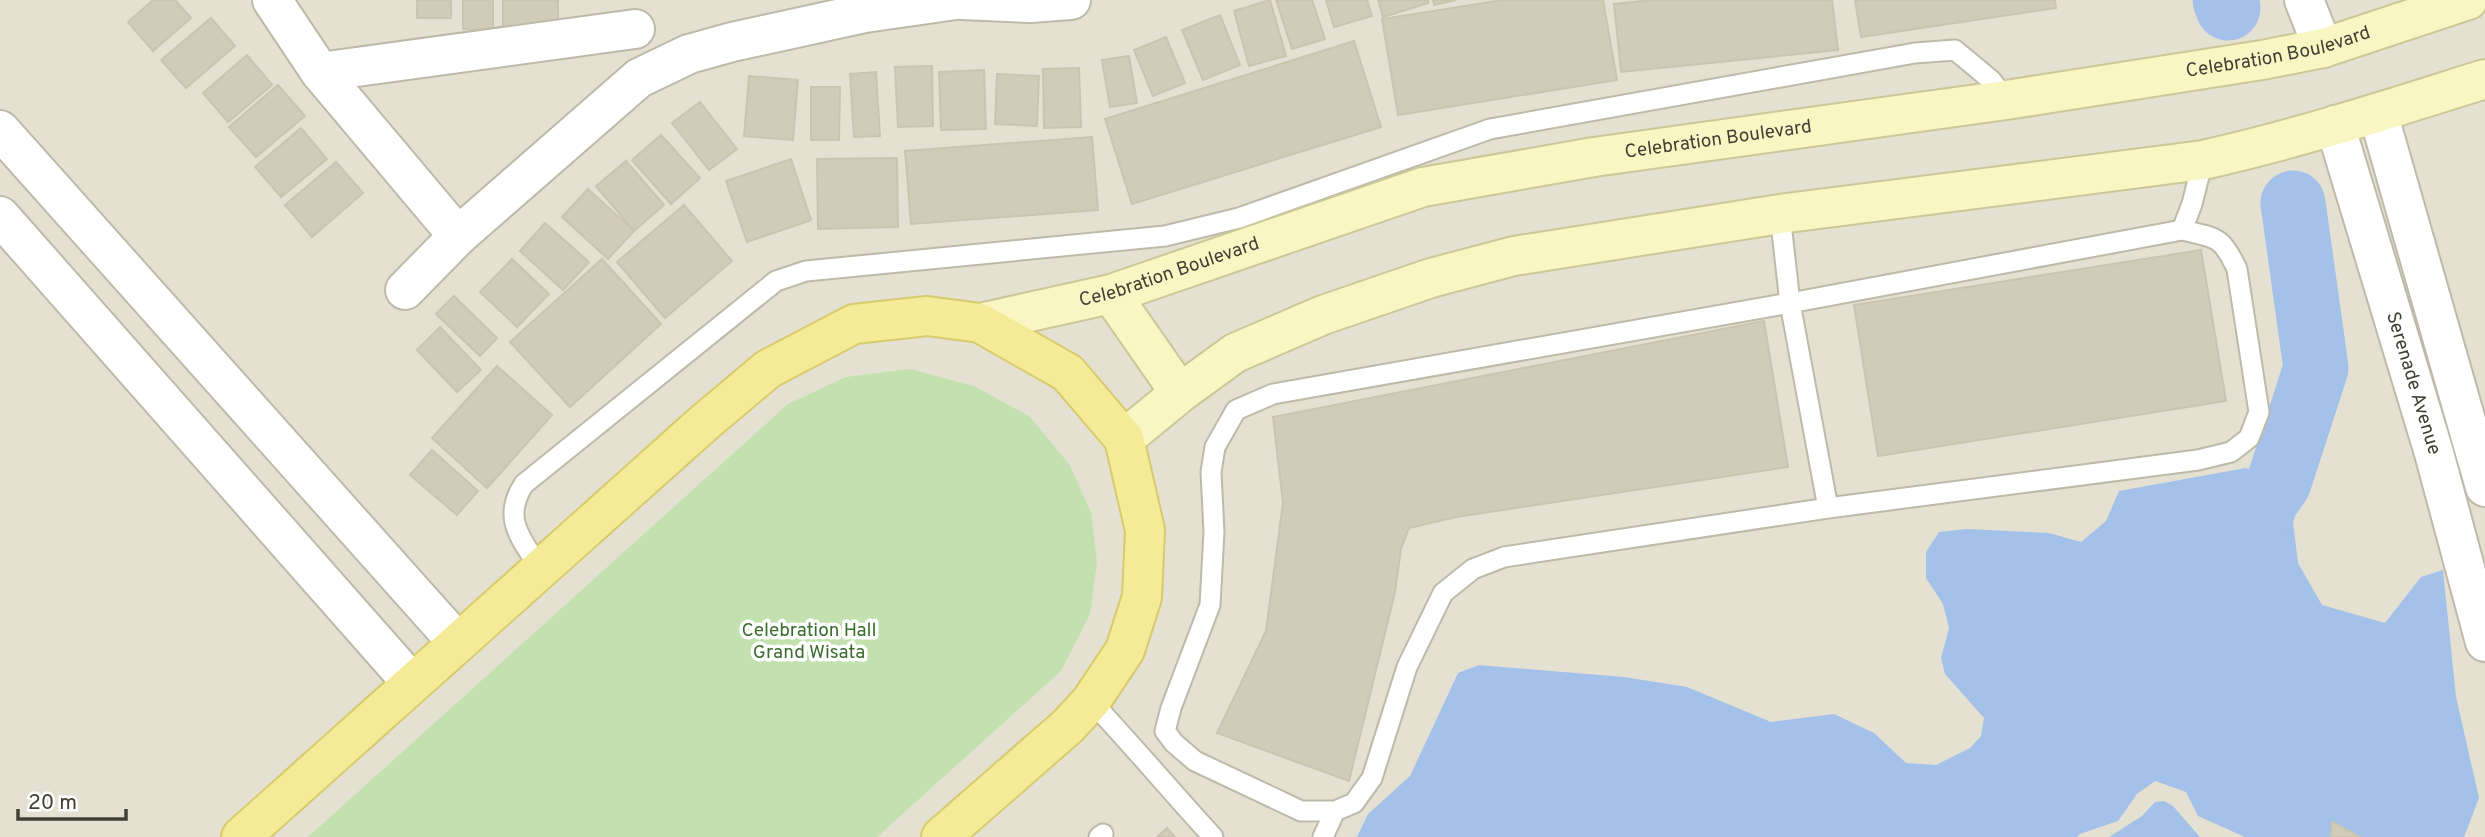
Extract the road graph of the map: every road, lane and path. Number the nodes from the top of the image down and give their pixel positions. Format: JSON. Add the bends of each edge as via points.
{"nodes":[{"id":1,"x":272,"y":0,"type":"edge"},
{"id":2,"x":956,"y":0,"type":"edge"},
{"id":3,"x":962,"y":0,"type":"edge"},
{"id":4,"x":1071,"y":0,"type":"edge"},
{"id":5,"x":2304,"y":0,"type":"edge"},
{"id":6,"x":2468,"y":0,"type":"edge"},
{"id":7,"x":865,"y":6,"type":"edge"},
{"id":8,"x":633,"y":15,"type":"edge"},
{"id":9,"x":2323,"y":48,"type":"junction"},
{"id":10,"x":320,"y":72,"type":"junction"},
{"id":11,"x":639,"y":78,"type":"junction"},
{"id":12,"x":2485,"y":79,"type":"edge"},
{"id":13,"x":2006,"y":100,"type":"junction"},
{"id":14,"x":2378,"y":113,"type":"junction"},
{"id":15,"x":2335,"y":125,"type":"junction"},
{"id":16,"x":0,"y":130,"type":"edge"},
{"id":17,"x":2203,"y":160,"type":"junction"},
{"id":18,"x":1780,"y":214,"type":"junction"},
{"id":19,"x":0,"y":216,"type":"edge"},
{"id":20,"x":2182,"y":230,"type":"junction"},
{"id":21,"x":458,"y":236,"type":"junction"},
{"id":22,"x":405,"y":290,"type":"dead end"},
{"id":23,"x":1111,"y":294,"type":"junction"},
{"id":24,"x":1790,"y":303,"type":"junction"},
{"id":25,"x":980,"y":323,"type":"junction"},
{"id":26,"x":1180,"y":393,"type":"junction"},
{"id":27,"x":1124,"y":439,"type":"junction"},
{"id":28,"x":2485,"y":487,"type":"edge"},
{"id":29,"x":1828,"y":508,"type":"junction"},
{"id":30,"x":541,"y":570,"type":"junction"},
{"id":31,"x":2485,"y":642,"type":"edge"},
{"id":32,"x":458,"y":643,"type":"junction"},
{"id":33,"x":412,"y":683,"type":"junction"},
{"id":34,"x":1091,"y":701,"type":"junction"},
{"id":35,"x":1335,"y":811,"type":"junction"},
{"id":36,"x":241,"y":837,"type":"edge"},
{"id":37,"x":941,"y":837,"type":"edge"},
{"id":38,"x":1213,"y":837,"type":"edge"},
{"id":39,"x":1323,"y":837,"type":"edge"}],
"edges":[{"from":1,"to":10,"type":"street"},
{"from":2,"to":7,"type":"street"},
{"from":3,"to":4,"type":"street"},
{"from":5,"to":9,"type":"street"},
{"from":6,"to":9,"type":"street","name":"Celebration Boulevard"},
{"from":7,"to":11,"type":"street","via":[[689,54]]},
{"from":8,"to":10,"type":"street"},
{"from":8,"to":11,"type":"street"},
{"from":9,"to":13,"type":"street","name":"Celebration Boulevard"},
{"from":10,"to":21,"type":"street"},
{"from":11,"to":21,"type":"street"},
{"from":12,"to":14,"type":"street"},
{"from":13,"to":23,"type":"street","name":"Celebration Boulevard","via":[[1594,157],[1423,187]]},
{"from":13,"to":30,"type":"lane","via":[[1991,80],[1955,50],[1915,53],[1490,129],[1239,218],[1166,236],[806,271],[776,281],[524,484],[515,497],[514,524]]},
{"from":14,"to":15,"type":"street"},
{"from":14,"to":28,"type":"street","name":"Serenade Avenue"},
{"from":15,"to":17,"type":"street"},
{"from":15,"to":31,"type":"street","name":"Serenade Avenue","via":[[2434,453]]},
{"from":16,"to":32,"type":"street"},
{"from":17,"to":18,"type":"street"},
{"from":17,"to":20,"type":"lane"},
{"from":18,"to":24,"type":"lane"},
{"from":18,"to":26,"type":"street","via":[[1514,256],[1431,278],[1235,353]]},
{"from":19,"to":33,"type":"street"},
{"from":20,"to":24,"type":"lane"},
{"from":20,"to":29,"type":"lane","via":[[2218,239],[2237,269],[2259,412],[2249,438],[2231,452],[2198,460]]},
{"from":21,"to":22,"type":"street"},
{"from":23,"to":25,"type":"street","name":"Celebration Boulevard"},
{"from":23,"to":26,"type":"street"},
{"from":24,"to":29,"type":"lane"},
{"from":24,"to":35,"type":"lane","via":[[1273,394],[1236,410],[1214,447],[1210,605],[1166,731],[1195,761],[1301,811]]},
{"from":25,"to":27,"type":"main road","via":[[1068,373]]},
{"from":25,"to":30,"type":"main road","via":[[927,316],[854,324],[768,369]]},
{"from":26,"to":27,"type":"street"},
{"from":27,"to":34,"type":"main road","via":[[1144,530],[1142,597],[1125,650]]},
{"from":29,"to":35,"type":"lane","via":[[1504,557],[1473,569],[1443,593],[1424,628],[1372,778],[1354,803]]},
{"from":30,"to":32,"type":"main road"},
{"from":32,"to":33,"type":"main road"},
{"from":33,"to":36,"type":"main road"},
{"from":34,"to":37,"type":"main road"},
{"from":34,"to":38,"type":"lane"},
{"from":35,"to":39,"type":"lane"}]}
